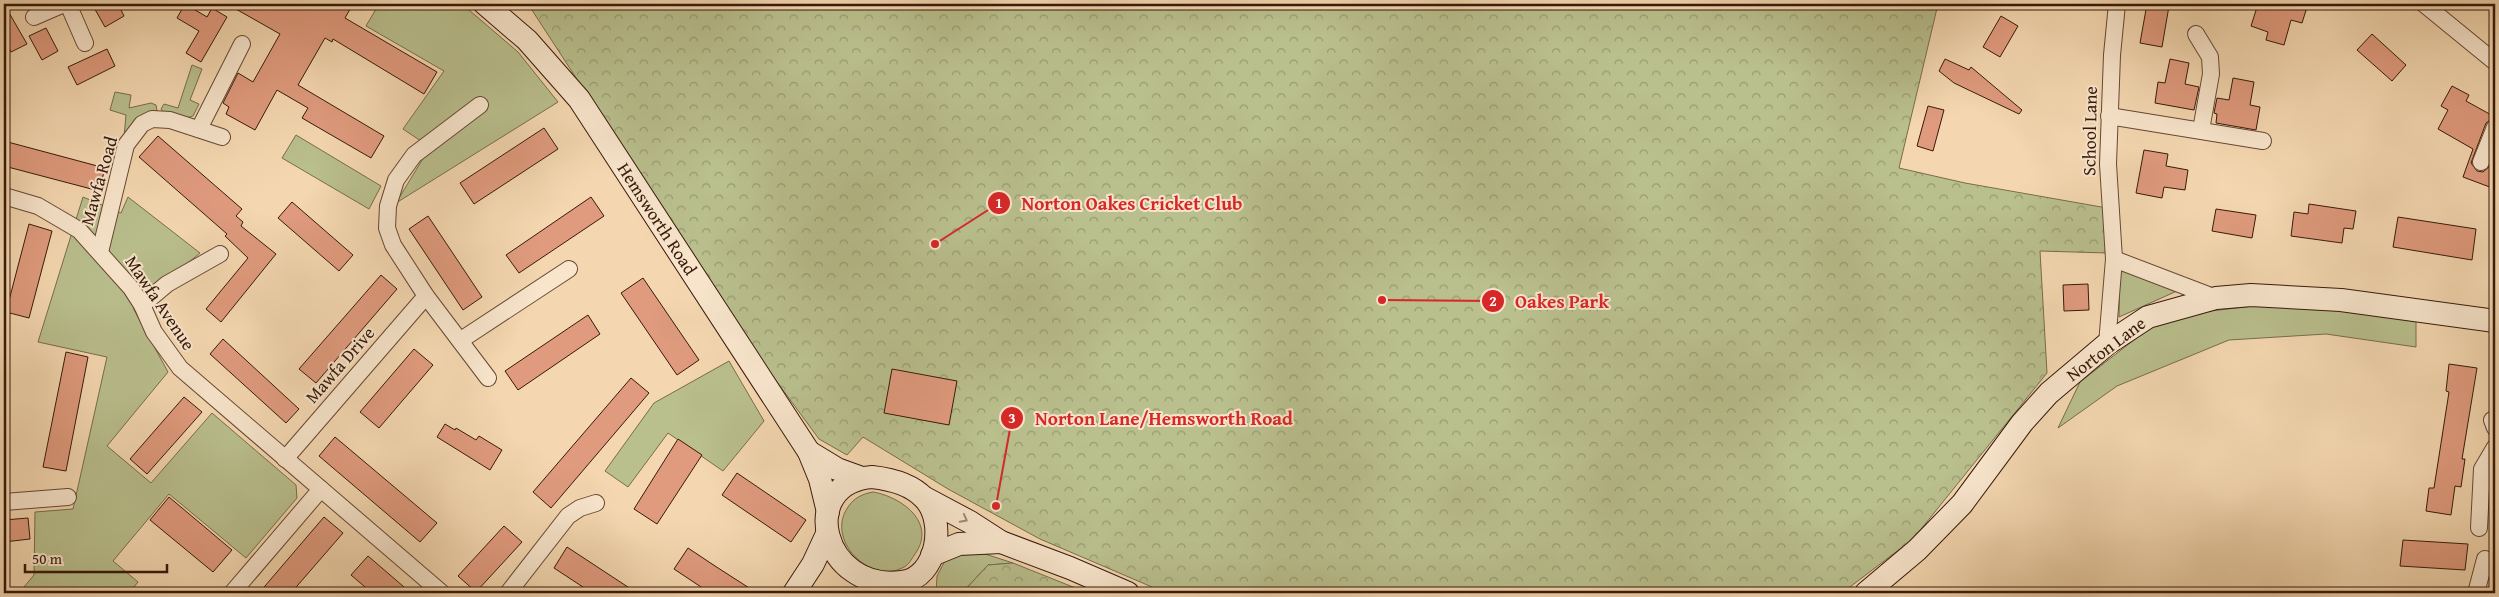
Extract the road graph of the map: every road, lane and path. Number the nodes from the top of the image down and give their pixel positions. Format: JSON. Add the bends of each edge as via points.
{"nodes":[{"id":1,"x":64,"y":4,"type":"edge"},
{"id":2,"x":68,"y":4,"type":"edge"},
{"id":3,"x":485,"y":4,"type":"edge"},
{"id":4,"x":2117,"y":4,"type":"edge"},
{"id":5,"x":2424,"y":4,"type":"edge"},
{"id":6,"x":34,"y":17,"type":"dead end"},
{"id":7,"x":2196,"y":34,"type":"dead end"},
{"id":8,"x":85,"y":44,"type":"dead end"},
{"id":9,"x":242,"y":44,"type":"dead end"},
{"id":10,"x":2495,"y":62,"type":"edge"},
{"id":11,"x":480,"y":105,"type":"dead end"},
{"id":12,"x":2109,"y":116,"type":"junction"},
{"id":13,"x":2495,"y":126,"type":"edge"},
{"id":14,"x":199,"y":128,"type":"junction"},
{"id":15,"x":2201,"y":130,"type":"junction"},
{"id":16,"x":222,"y":137,"type":"dead end"},
{"id":17,"x":2263,"y":140,"type":"dead end"},
{"id":18,"x":2481,"y":162,"type":"dead end"},
{"id":19,"x":4,"y":196,"type":"edge"},
{"id":20,"x":100,"y":252,"type":"junction"},
{"id":21,"x":220,"y":254,"type":"dead end"},
{"id":22,"x":2114,"y":259,"type":"junction"},
{"id":23,"x":569,"y":269,"type":"dead end"},
{"id":24,"x":426,"y":296,"type":"junction"},
{"id":25,"x":2216,"y":298,"type":"junction"},
{"id":26,"x":142,"y":306,"type":"junction"},
{"id":27,"x":2495,"y":321,"type":"edge"},
{"id":28,"x":460,"y":340,"type":"junction"},
{"id":29,"x":2107,"y":344,"type":"junction"},
{"id":30,"x":488,"y":378,"type":"dead end"},
{"id":31,"x":2495,"y":446,"type":"edge"},
{"id":32,"x":809,"y":452,"type":"junction"},
{"id":33,"x":285,"y":459,"type":"junction"},
{"id":34,"x":862,"y":478,"type":"junction"},
{"id":35,"x":321,"y":489,"type":"junction"},
{"id":36,"x":68,"y":497,"type":"dead end"},
{"id":37,"x":925,"y":498,"type":"junction"},
{"id":38,"x":4,"y":502,"type":"edge"},
{"id":39,"x":596,"y":503,"type":"dead end"},
{"id":40,"x":827,"y":523,"type":"junction"},
{"id":41,"x":2479,"y":528,"type":"dead end"},
{"id":42,"x":1001,"y":542,"type":"junction"},
{"id":43,"x":2485,"y":559,"type":"dead end"},
{"id":44,"x":929,"y":561,"type":"junction"},
{"id":45,"x":852,"y":571,"type":"junction"},
{"id":46,"x":877,"y":581,"type":"junction"},
{"id":47,"x":799,"y":586,"type":"edge"},
{"id":48,"x":232,"y":593,"type":"edge"},
{"id":49,"x":442,"y":593,"type":"edge"},
{"id":50,"x":508,"y":593,"type":"edge"},
{"id":51,"x":897,"y":593,"type":"edge"},
{"id":52,"x":924,"y":593,"type":"edge"},
{"id":53,"x":1128,"y":593,"type":"edge"},
{"id":54,"x":1866,"y":593,"type":"edge"},
{"id":55,"x":2476,"y":593,"type":"edge"}],
"edges":[{"from":1,"to":6,"type":"street"},
{"from":2,"to":8,"type":"street"},
{"from":3,"to":32,"type":"street","name":"Hemsworth Road","via":[[527,40],[579,99]]},
{"from":4,"to":12,"type":"street","name":"School Lane"},
{"from":5,"to":10,"type":"street"},
{"from":7,"to":15,"type":"street","via":[[2210,57],[2212,74]]},
{"from":9,"to":14,"type":"street"},
{"from":11,"to":24,"type":"street","via":[[414,155],[396,180],[388,206],[387,228],[393,245]]},
{"from":12,"to":15,"type":"street"},
{"from":12,"to":22,"type":"street","name":"School Lane","via":[[2108,164]]},
{"from":13,"to":18,"type":"street"},
{"from":14,"to":16,"type":"street","name":"Mawfa Road"},
{"from":14,"to":20,"type":"street","name":"Mawfa Road","via":[[152,119],[133,133],[126,144]]},
{"from":15,"to":17,"type":"street"},
{"from":19,"to":20,"type":"street","name":"Mawfa Avenue","via":[[38,206],[61,218]]},
{"from":20,"to":26,"type":"street","name":"Mawfa Avenue"},
{"from":21,"to":26,"type":"street","via":[[167,284]]},
{"from":22,"to":25,"type":"street"},
{"from":22,"to":29,"type":"street","name":"School Lane"},
{"from":23,"to":28,"type":"street"},
{"from":24,"to":28,"type":"street"},
{"from":24,"to":33,"type":"street","name":"Mawfa Drive"},
{"from":25,"to":27,"type":"street","name":"Norton Lane","via":[[2275,296],[2341,300]]},
{"from":25,"to":29,"type":"street","name":"Norton Lane","via":[[2148,317]]},
{"from":26,"to":33,"type":"street","name":"Mawfa Avenue","via":[[154,332],[180,368]]},
{"from":28,"to":30,"type":"street"},
{"from":29,"to":54,"type":"street","name":"Norton Lane","via":[[2049,393],[2022,423],[1962,504],[1917,550]]},
{"from":31,"to":41,"type":"street","via":[[2482,470]]},
{"from":32,"to":34,"type":"street","name":"Hemsworth Road","via":[[836,469]]},
{"from":32,"to":40,"type":"street","name":"Hemsworth Road","via":[[820,479]]},
{"from":33,"to":35,"type":"street","name":"Mawfa Avenue"},
{"from":34,"to":37,"type":"street","via":[[896,482]]},
{"from":34,"to":40,"type":"street","via":[[837,495]]},
{"from":35,"to":48,"type":"street"},
{"from":35,"to":49,"type":"street","name":"Mawfa Avenue"},
{"from":36,"to":38,"type":"street"},
{"from":37,"to":42,"type":"street","one_way":true},
{"from":37,"to":44,"type":"street","via":[[937,526]]},
{"from":39,"to":50,"type":"street","via":[[568,516]]},
{"from":40,"to":45,"type":"street","via":[[834,552]]},
{"from":40,"to":47,"type":"street"},
{"from":42,"to":44,"type":"street","via":[[959,544]]},
{"from":42,"to":53,"type":"street"},
{"from":43,"to":55,"type":"street"},
{"from":44,"to":46,"type":"street","via":[[908,581]]},
{"from":44,"to":52,"type":"street"},
{"from":45,"to":46,"type":"street"},
{"from":45,"to":47,"type":"street","via":[[825,570]]},
{"from":46,"to":51,"type":"street"}]}
